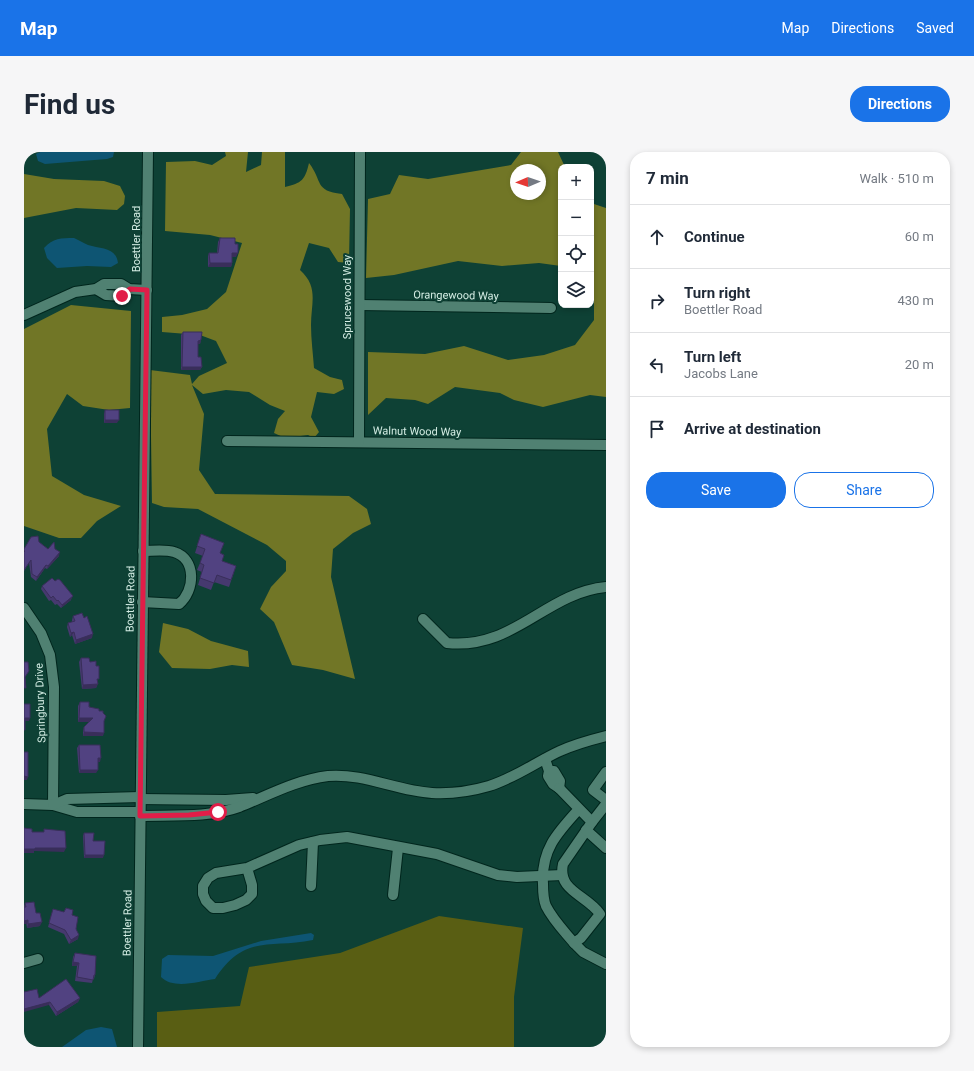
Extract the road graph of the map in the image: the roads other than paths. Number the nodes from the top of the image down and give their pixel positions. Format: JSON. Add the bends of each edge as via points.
{"nodes":[{"id":1,"x":148,"y":152,"type":"edge"},
{"id":2,"x":360,"y":152,"type":"edge"},
{"id":3,"x":147,"y":290,"type":"junction"},
{"id":4,"x":360,"y":305,"type":"junction"},
{"id":5,"x":551,"y":308,"type":"dead end"},
{"id":6,"x":24,"y":315,"type":"edge"},
{"id":7,"x":227,"y":441,"type":"dead end"},
{"id":8,"x":359,"y":442,"type":"junction"},
{"id":9,"x":606,"y":445,"type":"edge"},
{"id":10,"x":143,"y":551,"type":"junction"},
{"id":11,"x":606,"y":587,"type":"edge"},
{"id":12,"x":142,"y":602,"type":"junction"},
{"id":13,"x":24,"y":608,"type":"edge"},
{"id":14,"x":423,"y":619,"type":"dead end"},
{"id":15,"x":606,"y":736,"type":"edge"},
{"id":16,"x":545,"y":759,"type":"junction"},
{"id":17,"x":606,"y":772,"type":"edge"},
{"id":18,"x":259,"y":797,"type":"junction"},
{"id":19,"x":140,"y":798,"type":"junction"},
{"id":20,"x":606,"y":800,"type":"edge"},
{"id":21,"x":24,"y":804,"type":"edge"},
{"id":22,"x":606,"y":804,"type":"edge"},
{"id":23,"x":53,"y":805,"type":"junction"},
{"id":24,"x":579,"y":809,"type":"junction"},
{"id":25,"x":140,"y":814,"type":"junction"},
{"id":26,"x":596,"y":822,"type":"edge"},
{"id":27,"x":313,"y":842,"type":"junction"},
{"id":28,"x":606,"y":847,"type":"edge"},
{"id":29,"x":398,"y":848,"type":"junction"},
{"id":30,"x":248,"y":868,"type":"junction"},
{"id":31,"x":562,"y":875,"type":"junction"},
{"id":32,"x":542,"y":876,"type":"junction"},
{"id":33,"x":311,"y":886,"type":"dead end"},
{"id":34,"x":393,"y":895,"type":"dead end"},
{"id":35,"x":574,"y":943,"type":"junction"},
{"id":36,"x":38,"y":959,"type":"dead end"},
{"id":37,"x":24,"y":963,"type":"edge"},
{"id":38,"x":606,"y":964,"type":"edge"},
{"id":39,"x":138,"y":1047,"type":"edge"}],
"edges":[{"from":1,"to":3,"type":"street","name":"Boettler Road"},
{"from":2,"to":4,"type":"street","name":"Sprucewood Way"},
{"from":3,"to":6,"type":"street","via":[[130,289],[122,296],[106,295],[96,289],[75,292]]},
{"from":3,"to":10,"type":"street","name":"Boettler Road"},
{"from":4,"to":5,"type":"street","name":"Orangewood Way"},
{"from":4,"to":8,"type":"street","name":"Sprucewood Way"},
{"from":7,"to":8,"type":"street","name":"Walnut Wood Way"},
{"from":8,"to":9,"type":"street","name":"Walnut Wood Way"},
{"from":10,"to":12,"type":"street","name":"Boettler Road"},
{"from":10,"to":12,"type":"street","via":[[173,551],[184,556],[189,564],[191,576],[184,600],[179,604]]},
{"from":11,"to":14,"type":"street","via":[[557,602],[503,635],[478,642],[460,645],[447,643]]},
{"from":12,"to":19,"type":"street","name":"Boettler Road"},
{"from":13,"to":23,"type":"street","name":"Springbury Drive","via":[[41,633],[52,666]]},
{"from":15,"to":16,"type":"street","via":[[586,740]]},
{"from":16,"to":18,"type":"street","via":[[520,774],[489,786],[461,792],[432,793],[374,780],[328,776],[302,781]]},
{"from":16,"to":24,"type":"street","via":[[552,784]]},
{"from":17,"to":20,"type":"street","via":[[593,790]]},
{"from":18,"to":19,"type":"street","via":[[226,800]]},
{"from":18,"to":25,"type":"street","via":[[239,807],[211,813]]},
{"from":19,"to":23,"type":"street","via":[[67,799]]},
{"from":19,"to":25,"type":"street","name":"Boettler Road"},
{"from":21,"to":23,"type":"street"},
{"from":22,"to":26,"type":"street"},
{"from":23,"to":25,"type":"street","via":[[77,812]]},
{"from":24,"to":26,"type":"street"},
{"from":24,"to":32,"type":"street","via":[[564,824],[551,843],[543,861]]},
{"from":25,"to":39,"type":"street","name":"Boettler Road"},
{"from":26,"to":28,"type":"street"},
{"from":26,"to":31,"type":"street","via":[[563,864]]},
{"from":27,"to":29,"type":"street","via":[[347,837]]},
{"from":27,"to":30,"type":"street","via":[[299,845]]},
{"from":27,"to":33,"type":"street"},
{"from":29,"to":32,"type":"street","via":[[438,854],[498,875]]},
{"from":29,"to":34,"type":"street"},
{"from":30,"to":30,"type":"street","via":[[216,873],[208,878],[203,886],[206,901],[214,908],[223,908],[246,900],[252,894]]},
{"from":31,"to":32,"type":"street"},
{"from":31,"to":35,"type":"street","via":[[565,884],[600,914]]},
{"from":32,"to":35,"type":"street","via":[[545,904]]},
{"from":35,"to":38,"type":"street","via":[[583,952]]},
{"from":36,"to":37,"type":"street"}]}
